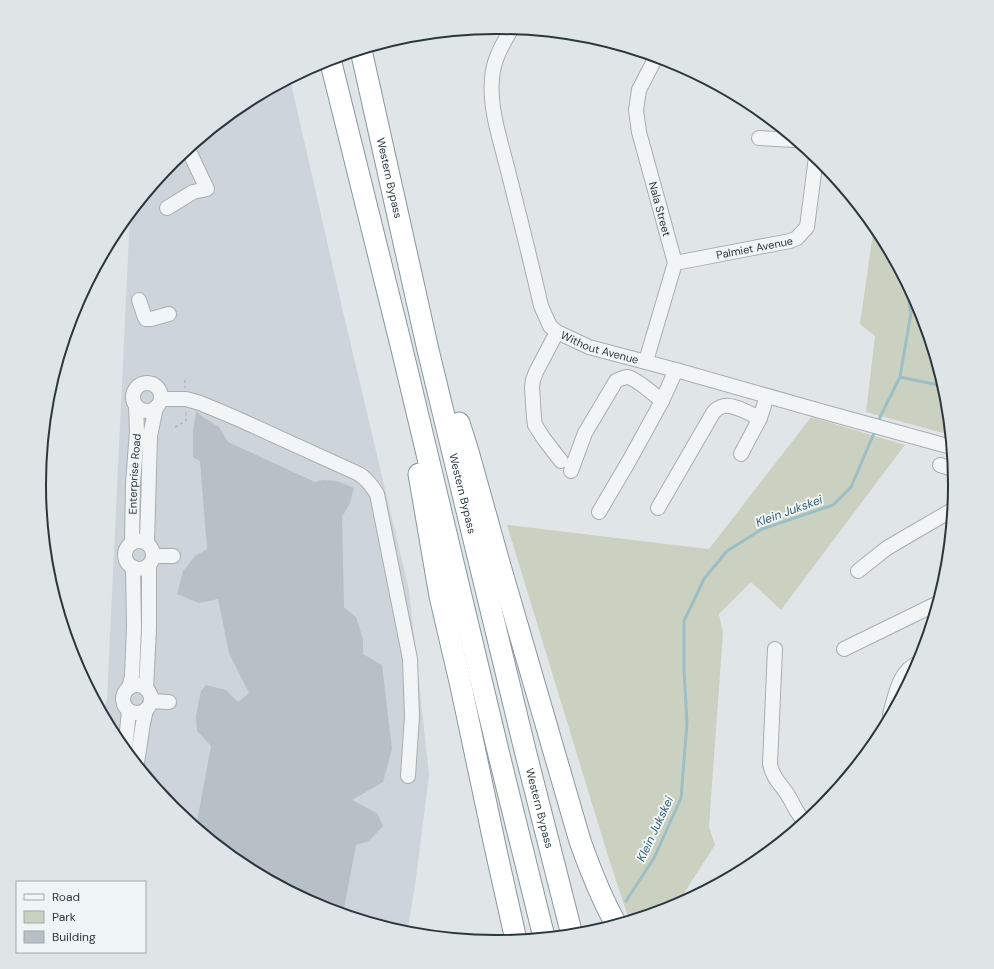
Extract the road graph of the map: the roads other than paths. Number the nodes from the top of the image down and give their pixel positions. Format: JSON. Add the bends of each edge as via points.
{"nodes":[{"id":1,"x":508,"y":34,"type":"edge"},
{"id":2,"x":362,"y":55,"type":"edge"},
{"id":3,"x":653,"y":62,"type":"edge"},
{"id":4,"x":332,"y":66,"type":"edge"},
{"id":5,"x":759,"y":138,"type":"dead end"},
{"id":6,"x":786,"y":140,"type":"edge"},
{"id":7,"x":191,"y":155,"type":"edge"},
{"id":8,"x":815,"y":165,"type":"edge"},
{"id":9,"x":167,"y":208,"type":"dead end"},
{"id":10,"x":675,"y":263,"type":"junction"},
{"id":11,"x":139,"y":300,"type":"dead end"},
{"id":12,"x":169,"y":314,"type":"dead end"},
{"id":13,"x":557,"y":332,"type":"junction"},
{"id":14,"x":401,"y":345,"type":"junction"},
{"id":15,"x":428,"y":350,"type":"junction"},
{"id":16,"x":646,"y":361,"type":"junction"},
{"id":17,"x":676,"y":370,"type":"junction"},
{"id":18,"x":767,"y":396,"type":"junction"},
{"id":19,"x":662,"y":401,"type":"junction"},
{"id":20,"x":158,"y":403,"type":"junction"},
{"id":21,"x":136,"y":406,"type":"junction"},
{"id":22,"x":760,"y":418,"type":"junction"},
{"id":23,"x":946,"y":446,"type":"edge"},
{"id":24,"x":741,"y":454,"type":"dead end"},
{"id":25,"x":561,"y":461,"type":"dead end"},
{"id":26,"x":571,"y":471,"type":"dead end"},
{"id":27,"x":658,"y":508,"type":"dead end"},
{"id":28,"x":599,"y":512,"type":"dead end"},
{"id":29,"x":947,"y":513,"type":"edge"},
{"id":30,"x":132,"y":543,"type":"junction"},
{"id":31,"x":147,"y":543,"type":"junction"},
{"id":32,"x":173,"y":556,"type":"dead end"},
{"id":33,"x":151,"y":561,"type":"junction"},
{"id":34,"x":133,"y":567,"type":"junction"},
{"id":35,"x":858,"y":571,"type":"dead end"},
{"id":36,"x":930,"y":607,"type":"edge"},
{"id":37,"x":775,"y":649,"type":"dead end"},
{"id":38,"x":844,"y":649,"type":"dead end"},
{"id":39,"x":907,"y":670,"type":"edge"},
{"id":40,"x":130,"y":688,"type":"junction"},
{"id":41,"x":896,"y":693,"type":"edge"},
{"id":42,"x":148,"y":700,"type":"junction"},
{"id":43,"x":168,"y":702,"type":"dead end"},
{"id":44,"x":129,"y":711,"type":"junction"},
{"id":45,"x":126,"y":740,"type":"edge"},
{"id":46,"x":138,"y":756,"type":"edge"},
{"id":47,"x":408,"y":776,"type":"dead end"},
{"id":48,"x":801,"y":817,"type":"edge"},
{"id":49,"x":614,"y":920,"type":"edge"},
{"id":50,"x":570,"y":929,"type":"edge"},
{"id":51,"x":543,"y":932,"type":"edge"},
{"id":52,"x":515,"y":934,"type":"edge"}],
"edges":[{"from":1,"to":13,"type":"street","name":"Without Avenue","via":[[494,63],[491,98],[541,306],[550,326]]},
{"from":2,"to":15,"type":"highway","name":"Western Bypass"},
{"from":3,"to":10,"type":"street","name":"Nala Street","via":[[639,90],[636,110],[639,132]]},
{"from":4,"to":14,"type":"highway"},
{"from":5,"to":6,"type":"street"},
{"from":7,"to":9,"type":"street","via":[[207,189],[193,192]]},
{"from":8,"to":10,"type":"street","name":"Palmiet Avenue","via":[[807,227],[796,238]]},
{"from":10,"to":16,"type":"street"},
{"from":11,"to":12,"type":"street","via":[[146,319]]},
{"from":13,"to":16,"type":"street","name":"Without Avenue","via":[[589,347]]},
{"from":13,"to":25,"type":"street","via":[[536,372],[532,388],[535,425]]},
{"from":14,"to":51,"type":"highway"},
{"from":14,"to":52,"type":"highway","via":[[419,474],[440,596]]},
{"from":15,"to":49,"type":"highway","via":[[448,394],[469,456],[580,841]]},
{"from":15,"to":50,"type":"highway","name":"Western Bypass"},
{"from":16,"to":17,"type":"street","name":"Without Avenue"},
{"from":17,"to":18,"type":"street","name":"Without Avenue"},
{"from":17,"to":19,"type":"street"},
{"from":18,"to":22,"type":"street"},
{"from":18,"to":23,"type":"street","name":"Without Avenue"},
{"from":19,"to":26,"type":"street","via":[[633,379],[626,377],[616,381],[585,433]]},
{"from":19,"to":28,"type":"street"},
{"from":20,"to":21,"type":"street","via":[[152,410],[143,410]]},
{"from":20,"to":21,"type":"street","via":[[160,394],[156,386],[143,383],[134,392],[133,400]]},
{"from":20,"to":31,"type":"street","name":"Enterprise Road","via":[[150,436]]},
{"from":20,"to":47,"type":"street","via":[[186,399],[200,403],[359,474],[374,488],[410,658],[412,716]]},
{"from":21,"to":30,"type":"street","name":"Enterprise Road"},
{"from":22,"to":24,"type":"street"},
{"from":22,"to":27,"type":"street","via":[[733,407],[717,408]]},
{"from":29,"to":35,"type":"street","via":[[887,548]]},
{"from":30,"to":31,"type":"street"},
{"from":30,"to":34,"type":"street","via":[[125,554]]},
{"from":31,"to":33,"type":"street","via":[[153,552]]},
{"from":32,"to":33,"type":"street"},
{"from":33,"to":34,"type":"street","via":[[140,569]]},
{"from":33,"to":42,"type":"street"},
{"from":34,"to":40,"type":"street","via":[[134,627]]},
{"from":36,"to":38,"type":"street"},
{"from":37,"to":48,"type":"street","via":[[770,764],[775,778]]},
{"from":39,"to":41,"type":"street"},
{"from":40,"to":42,"type":"street","via":[[142,686]]},
{"from":40,"to":44,"type":"street","via":[[123,699]]},
{"from":42,"to":43,"type":"street"},
{"from":42,"to":44,"type":"street","via":[[142,712]]},
{"from":42,"to":46,"type":"street"},
{"from":44,"to":45,"type":"street"}]}
